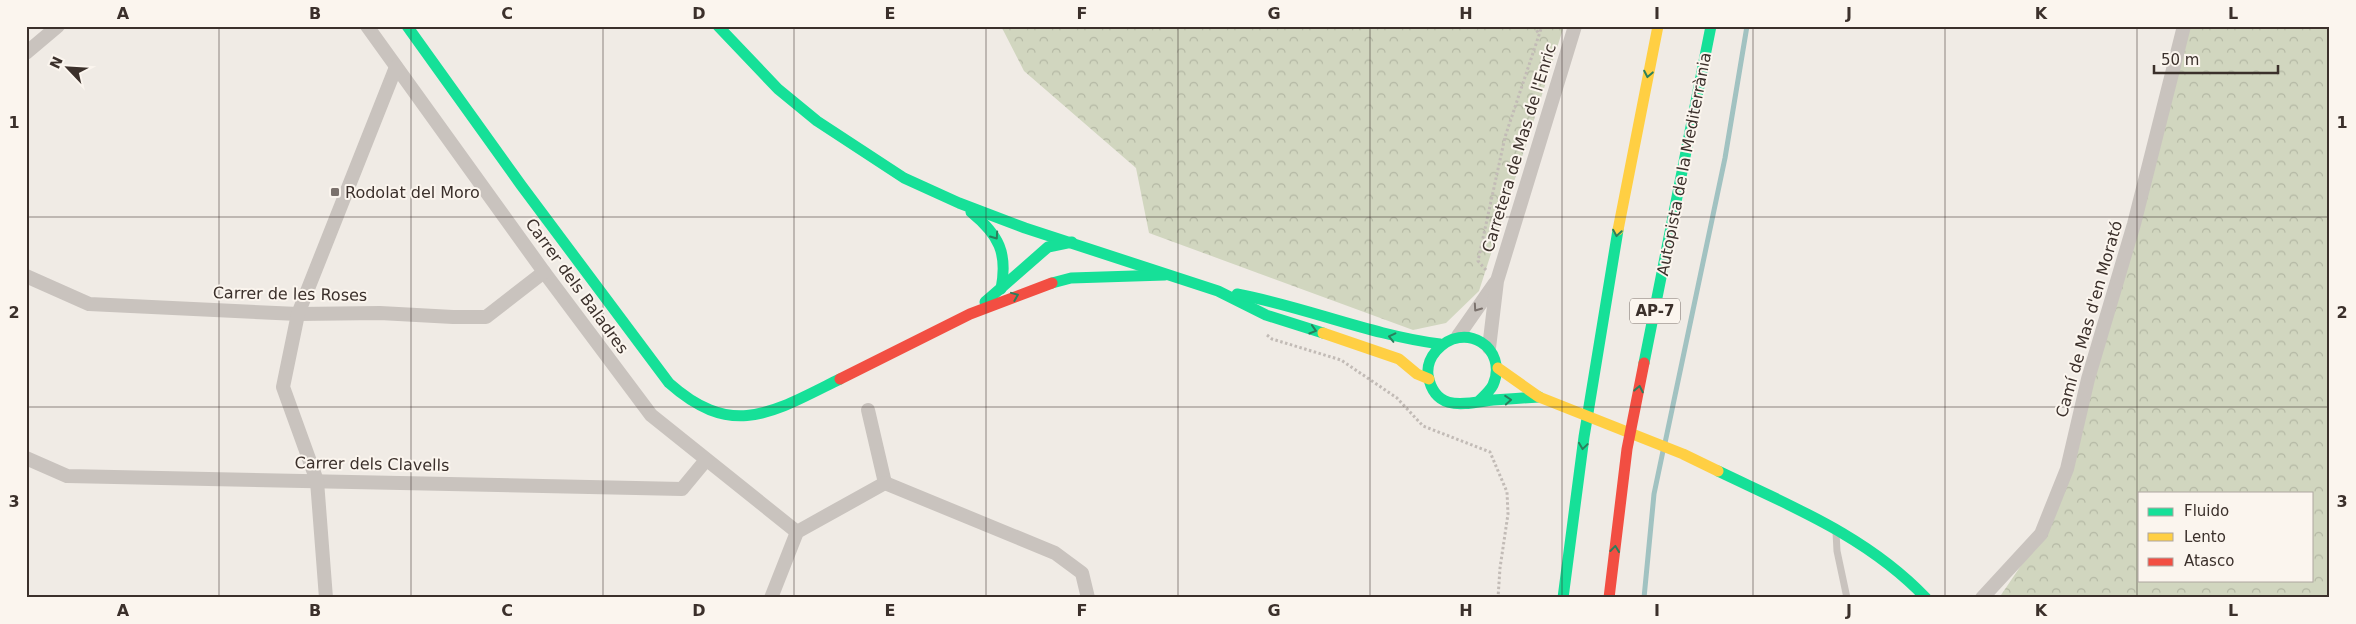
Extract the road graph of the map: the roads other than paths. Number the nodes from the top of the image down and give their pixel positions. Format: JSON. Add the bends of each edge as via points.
{"nodes":[{"id":1,"x":58,"y":26,"type":"edge"},
{"id":2,"x":367,"y":26,"type":"edge"},
{"id":3,"x":407,"y":26,"type":"edge"},
{"id":4,"x":718,"y":26,"type":"edge"},
{"id":5,"x":1575,"y":26,"type":"edge"},
{"id":6,"x":1658,"y":26,"type":"edge"},
{"id":7,"x":1711,"y":26,"type":"edge"},
{"id":8,"x":2184,"y":26,"type":"edge"},
{"id":9,"x":26,"y":53,"type":"edge"},
{"id":10,"x":396,"y":67,"type":"junction"},
{"id":11,"x":959,"y":203,"type":"junction"},
{"id":12,"x":1072,"y":242,"type":"junction"},
{"id":13,"x":544,"y":272,"type":"junction"},
{"id":14,"x":1165,"y":275,"type":"junction"},
{"id":15,"x":26,"y":276,"type":"edge"},
{"id":16,"x":1497,"y":281,"type":"junction"},
{"id":17,"x":1001,"y":289,"type":"junction"},
{"id":18,"x":1218,"y":291,"type":"junction"},
{"id":19,"x":298,"y":314,"type":"junction"},
{"id":20,"x":970,"y":314,"type":"junction"},
{"id":21,"x":1458,"y":336,"type":"junction"},
{"id":22,"x":1440,"y":344,"type":"junction"},
{"id":23,"x":1489,"y":348,"type":"junction"},
{"id":24,"x":1498,"y":368,"type":"junction"},
{"id":25,"x":1429,"y":378,"type":"junction"},
{"id":26,"x":1539,"y":398,"type":"junction"},
{"id":27,"x":1478,"y":402,"type":"junction"},
{"id":28,"x":868,"y":410,"type":"dead end"},
{"id":29,"x":26,"y":458,"type":"edge"},
{"id":30,"x":706,"y":460,"type":"junction"},
{"id":31,"x":317,"y":481,"type":"junction"},
{"id":32,"x":885,"y":484,"type":"junction"},
{"id":33,"x":1835,"y":527,"type":"junction"},
{"id":34,"x":797,"y":532,"type":"junction"},
{"id":35,"x":326,"y":598,"type":"edge"},
{"id":36,"x":771,"y":598,"type":"edge"},
{"id":37,"x":1088,"y":598,"type":"edge"},
{"id":38,"x":1563,"y":598,"type":"edge"},
{"id":39,"x":1609,"y":598,"type":"edge"},
{"id":40,"x":1847,"y":598,"type":"edge"},
{"id":41,"x":1926,"y":598,"type":"edge"},
{"id":42,"x":1982,"y":598,"type":"edge"}],
"edges":[{"from":1,"to":9,"type":"street"},
{"from":2,"to":10,"type":"street","name":"Carrer dels Baladres"},
{"from":3,"to":20,"type":"main road","via":[[669,383],[684,398],[700,407],[716,415],[731,417],[766,413]]},
{"from":4,"to":11,"type":"main road","via":[[778,89],[817,121],[904,178]]},
{"from":5,"to":16,"type":"street","name":"Carretera de Mas de l'Enric"},
{"from":6,"to":38,"type":"main road","number":"AP-7","one_way":true,"via":[[1618,228],[1584,437]]},
{"from":39,"to":7,"type":"main road","name":"Autopista de la Mediterrània","number":"AP-7","one_way":true,"via":[[1627,448]]},
{"from":8,"to":42,"type":"street","name":"Camí de Mas d'en Morató","via":[[2134,224],[2088,379],[2067,469],[2041,534]]},
{"from":10,"to":13,"type":"street","name":"Carrer dels Baladres"},
{"from":10,"to":19,"type":"street"},
{"from":11,"to":12,"type":"main road"},
{"from":11,"to":17,"type":"main road","one_way":true,"via":[[986,224],[1000,243],[1004,259]]},
{"from":12,"to":14,"type":"main road"},
{"from":12,"to":17,"type":"main road","via":[[1048,247]]},
{"from":13,"to":19,"type":"street","name":"Carrer de les Roses","via":[[486,317]]},
{"from":13,"to":30,"type":"street","name":"Carrer dels Baladres","via":[[651,416]]},
{"from":14,"to":18,"type":"main road"},
{"from":20,"to":14,"type":"main road","one_way":true,"via":[[1036,287],[1071,278]]},
{"from":15,"to":19,"type":"street","name":"Carrer de les Roses","via":[[90,304]]},
{"from":16,"to":21,"type":"street","one_way":true},
{"from":16,"to":23,"type":"street"},
{"from":17,"to":20,"type":"main road"},
{"from":22,"to":18,"type":"main road","one_way":true,"via":[[1390,336],[1266,298]]},
{"from":18,"to":25,"type":"main road","one_way":true,"via":[[1266,315],[1380,351]]},
{"from":19,"to":31,"type":"street","via":[[283,387]]},
{"from":21,"to":22,"type":"main road"},
{"from":21,"to":23,"type":"main road","via":[[1480,340]]},
{"from":22,"to":25,"type":"main road","via":[[1430,357]]},
{"from":23,"to":24,"type":"main road"},
{"from":24,"to":26,"type":"main road"},
{"from":24,"to":27,"type":"main road","via":[[1495,383]]},
{"from":25,"to":27,"type":"main road","via":[[1433,390],[1448,402],[1466,406]]},
{"from":27,"to":26,"type":"main road","one_way":true},
{"from":26,"to":33,"type":"main road","via":[[1683,454]]},
{"from":28,"to":32,"type":"street"},
{"from":29,"to":31,"type":"street","name":"Carrer dels Clavells","via":[[67,476]]},
{"from":30,"to":31,"type":"street","name":"Carrer dels Clavells","via":[[682,489]]},
{"from":30,"to":34,"type":"street","name":"Carrer dels Baladres"},
{"from":31,"to":35,"type":"street"},
{"from":32,"to":34,"type":"street"},
{"from":32,"to":37,"type":"street","via":[[1055,553],[1082,572]]},
{"from":33,"to":40,"type":"lane"},
{"from":33,"to":41,"type":"main road","via":[[1904,575]]},
{"from":34,"to":36,"type":"street"}]}
